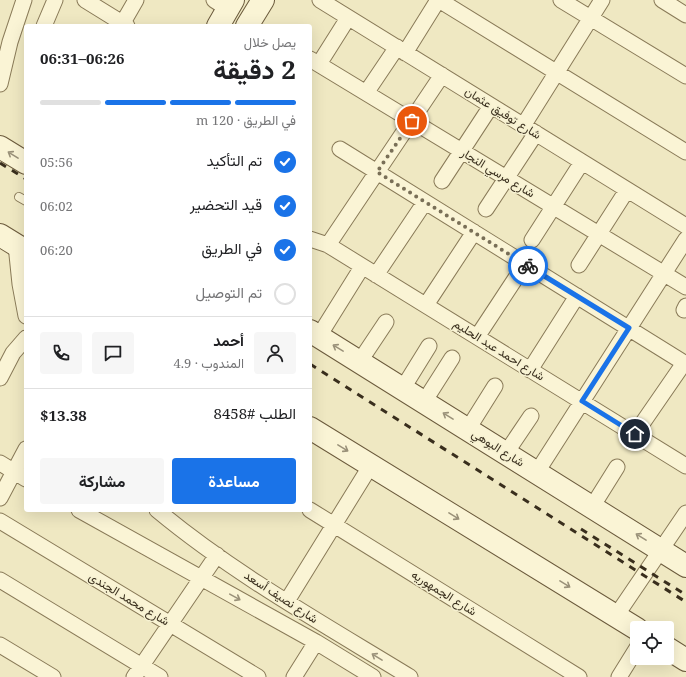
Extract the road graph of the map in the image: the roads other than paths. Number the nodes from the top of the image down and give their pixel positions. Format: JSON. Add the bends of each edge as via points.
{"nodes":[{"id":1,"x":24,"y":0,"type":"edge"},
{"id":2,"x":55,"y":0,"type":"edge"},
{"id":3,"x":85,"y":0,"type":"edge"},
{"id":4,"x":136,"y":0,"type":"edge"},
{"id":5,"x":263,"y":0,"type":"edge"},
{"id":6,"x":320,"y":0,"type":"edge"},
{"id":7,"x":439,"y":0,"type":"edge"},
{"id":8,"x":561,"y":0,"type":"edge"},
{"id":9,"x":602,"y":0,"type":"edge"},
{"id":10,"x":662,"y":0,"type":"edge"},
{"id":11,"x":686,"y":15,"type":"edge"},
{"id":12,"x":348,"y":18,"type":"junction"},
{"id":13,"x":591,"y":18,"type":"junction"},
{"id":14,"x":45,"y":24,"type":"edge"},
{"id":15,"x":121,"y":24,"type":"edge"},
{"id":16,"x":124,"y":24,"type":"edge"},
{"id":17,"x":251,"y":24,"type":"edge"},
{"id":18,"x":5,"y":39,"type":"edge"},
{"id":19,"x":401,"y":50,"type":"junction"},
{"id":20,"x":314,"y":62,"type":"edge"},
{"id":21,"x":557,"y":72,"type":"junction"},
{"id":22,"x":442,"y":76,"type":"junction"},
{"id":23,"x":686,"y":76,"type":"edge"},
{"id":24,"x":0,"y":84,"type":"edge"},
{"id":25,"x":366,"y":93,"type":"junction"},
{"id":26,"x":491,"y":106,"type":"junction"},
{"id":27,"x":412,"y":121,"type":"junction"},
{"id":28,"x":530,"y":130,"type":"junction"},
{"id":29,"x":0,"y":147,"type":"edge"},
{"id":30,"x":340,"y":149,"type":"dead end"},
{"id":31,"x":461,"y":151,"type":"junction"},
{"id":32,"x":686,"y":152,"type":"edge"},
{"id":33,"x":24,"y":162,"type":"edge"},
{"id":34,"x":582,"y":162,"type":"junction"},
{"id":35,"x":377,"y":172,"type":"junction"},
{"id":36,"x":506,"y":178,"type":"junction"},
{"id":37,"x":442,"y":181,"type":"dead end"},
{"id":38,"x":627,"y":190,"type":"junction"},
{"id":39,"x":425,"y":202,"type":"junction"},
{"id":40,"x":554,"y":207,"type":"junction"},
{"id":41,"x":486,"y":209,"type":"dead end"},
{"id":42,"x":686,"y":226,"type":"edge"},
{"id":43,"x":474,"y":232,"type":"junction"},
{"id":44,"x":599,"y":234,"type":"junction"},
{"id":45,"x":312,"y":240,"type":"edge"},
{"id":46,"x":532,"y":240,"type":"dead end"},
{"id":47,"x":686,"y":240,"type":"edge"},
{"id":48,"x":14,"y":243,"type":"edge"},
{"id":49,"x":328,"y":245,"type":"junction"},
{"id":50,"x":525,"y":264,"type":"junction"},
{"id":51,"x":579,"y":265,"type":"dead end"},
{"id":52,"x":362,"y":267,"type":"junction"},
{"id":53,"x":664,"y":274,"type":"junction"},
{"id":54,"x":376,"y":275,"type":"junction"},
{"id":55,"x":686,"y":287,"type":"edge"},
{"id":56,"x":577,"y":296,"type":"junction"},
{"id":57,"x":24,"y":305,"type":"edge"},
{"id":58,"x":426,"y":305,"type":"junction"},
{"id":59,"x":386,"y":322,"type":"dead end"},
{"id":60,"x":629,"y":328,"type":"junction"},
{"id":61,"x":314,"y":334,"type":"edge"},
{"id":62,"x":477,"y":337,"type":"junction"},
{"id":63,"x":24,"y":340,"type":"edge"},
{"id":64,"x":429,"y":346,"type":"dead end"},
{"id":65,"x":452,"y":358,"type":"dead end"},
{"id":66,"x":360,"y":361,"type":"junction"},
{"id":67,"x":685,"y":364,"type":"edge"},
{"id":68,"x":530,"y":370,"type":"junction"},
{"id":69,"x":0,"y":378,"type":"edge"},
{"id":70,"x":495,"y":386,"type":"dead end"},
{"id":71,"x":403,"y":388,"type":"junction"},
{"id":72,"x":582,"y":401,"type":"junction"},
{"id":73,"x":424,"y":402,"type":"junction"},
{"id":74,"x":531,"y":416,"type":"dead end"},
{"id":75,"x":312,"y":429,"type":"edge"},
{"id":76,"x":468,"y":429,"type":"junction"},
{"id":77,"x":635,"y":434,"type":"junction"},
{"id":78,"x":506,"y":453,"type":"junction"},
{"id":79,"x":24,"y":458,"type":"edge"},
{"id":80,"x":0,"y":463,"type":"edge"},
{"id":81,"x":371,"y":465,"type":"junction"},
{"id":82,"x":686,"y":466,"type":"edge"},
{"id":83,"x":617,"y":467,"type":"dead end"},
{"id":84,"x":537,"y":472,"type":"junction"},
{"id":85,"x":20,"y":476,"type":"edge"},
{"id":86,"x":0,"y":498,"type":"edge"},
{"id":87,"x":592,"y":507,"type":"junction"},
{"id":88,"x":312,"y":511,"type":"edge"},
{"id":89,"x":83,"y":512,"type":"edge"},
{"id":90,"x":159,"y":512,"type":"edge"},
{"id":91,"x":686,"y":513,"type":"edge"},
{"id":92,"x":0,"y":521,"type":"edge"},
{"id":93,"x":334,"y":525,"type":"junction"},
{"id":94,"x":661,"y":550,"type":"junction"},
{"id":95,"x":217,"y":554,"type":"junction"},
{"id":96,"x":686,"y":566,"type":"edge"},
{"id":97,"x":201,"y":578,"type":"junction"},
{"id":98,"x":0,"y":580,"type":"edge"},
{"id":99,"x":287,"y":601,"type":"junction"},
{"id":100,"x":616,"y":616,"type":"junction"},
{"id":101,"x":170,"y":624,"type":"junction"},
{"id":102,"x":630,"y":625,"type":"edge"},
{"id":103,"x":316,"y":642,"type":"junction"},
{"id":104,"x":0,"y":645,"type":"edge"},
{"id":105,"x":674,"y":652,"type":"edge"},
{"id":106,"x":630,"y":659,"type":"edge"},
{"id":107,"x":686,"y":660,"type":"edge"},
{"id":108,"x":138,"y":671,"type":"edge"},
{"id":109,"x":53,"y":677,"type":"edge"},
{"id":110,"x":160,"y":677,"type":"edge"},
{"id":111,"x":258,"y":677,"type":"edge"},
{"id":112,"x":294,"y":677,"type":"edge"},
{"id":113,"x":373,"y":677,"type":"edge"},
{"id":114,"x":410,"y":677,"type":"edge"},
{"id":115,"x":579,"y":677,"type":"edge"},
{"id":116,"x":619,"y":677,"type":"edge"}],
"edges":[{"from":1,"to":18,"type":"street"},
{"from":2,"to":14,"type":"street"},
{"from":3,"to":15,"type":"street"},
{"from":4,"to":16,"type":"street"},
{"from":5,"to":17,"type":"street"},
{"from":6,"to":12,"type":"street","name":"شارع توفيق عثمان"},
{"from":7,"to":19,"type":"street"},
{"from":7,"to":21,"type":"street"},
{"from":8,"to":13,"type":"street"},
{"from":9,"to":13,"type":"street"},
{"from":10,"to":11,"type":"street"},
{"from":12,"to":19,"type":"street","name":"شارع توفيق عثمان"},
{"from":12,"to":20,"type":"street"},
{"from":13,"to":21,"type":"street"},
{"from":13,"to":23,"type":"street"},
{"from":18,"to":24,"type":"street"},
{"from":19,"to":22,"type":"street","name":"شارع توفيق عثمان"},
{"from":19,"to":25,"type":"street"},
{"from":20,"to":25,"type":"street","name":"شارع مرسي النجار"},
{"from":21,"to":28,"type":"street"},
{"from":21,"to":32,"type":"street"},
{"from":22,"to":26,"type":"street","name":"شارع توفيق عثمان"},
{"from":22,"to":27,"type":"street"},
{"from":25,"to":27,"type":"street","name":"شارع مرسي النجار"},
{"from":26,"to":28,"type":"street","name":"شارع توفيق عثمان"},
{"from":26,"to":31,"type":"street"},
{"from":27,"to":31,"type":"street","name":"شارع مرسي النجار"},
{"from":27,"to":35,"type":"street"},
{"from":28,"to":34,"type":"street","name":"شارع توفيق عثمان"},
{"from":28,"to":36,"type":"street"},
{"from":33,"to":29,"type":"street","one_way":true},
{"from":30,"to":35,"type":"street"},
{"from":31,"to":36,"type":"street","name":"شارع مرسي النجار"},
{"from":31,"to":37,"type":"street"},
{"from":34,"to":38,"type":"street","name":"شارع توفيق عثمان"},
{"from":34,"to":40,"type":"street"},
{"from":35,"to":39,"type":"street"},
{"from":35,"to":49,"type":"street"},
{"from":36,"to":40,"type":"street","name":"شارع مرسي النجار"},
{"from":36,"to":41,"type":"street"},
{"from":38,"to":42,"type":"street","name":"شارع توفيق عثمان"},
{"from":38,"to":44,"type":"street"},
{"from":39,"to":43,"type":"street"},
{"from":39,"to":54,"type":"street"},
{"from":40,"to":44,"type":"street","name":"شارع مرسي النجار"},
{"from":40,"to":46,"type":"street"},
{"from":43,"to":50,"type":"street"},
{"from":43,"to":58,"type":"street"},
{"from":44,"to":51,"type":"street"},
{"from":44,"to":53,"type":"street","name":"شارع مرسي النجار"},
{"from":45,"to":49,"type":"street","name":"شارع احمد عبد الحليم"},
{"from":47,"to":53,"type":"street"},
{"from":48,"to":57,"type":"street"},
{"from":49,"to":52,"type":"street","name":"شارع احمد عبد الحليم"},
{"from":50,"to":56,"type":"street"},
{"from":50,"to":62,"type":"street"},
{"from":52,"to":54,"type":"street","name":"شارع احمد عبد الحليم"},
{"from":52,"to":61,"type":"street"},
{"from":53,"to":55,"type":"street","name":"شارع مرسي النجار"},
{"from":53,"to":60,"type":"street"},
{"from":54,"to":58,"type":"street","name":"شارع احمد عبد الحليم"},
{"from":56,"to":60,"type":"street"},
{"from":56,"to":68,"type":"street"},
{"from":58,"to":62,"type":"street","name":"شارع احمد عبد الحليم"},
{"from":59,"to":66,"type":"street"},
{"from":60,"to":67,"type":"street"},
{"from":60,"to":72,"type":"street"},
{"from":66,"to":61,"type":"street","name":"شارع البوهي","one_way":true},
{"from":62,"to":68,"type":"street","name":"شارع احمد عبد الحليم"},
{"from":63,"to":69,"type":"street","via":[[13,353]]},
{"from":64,"to":71,"type":"street"},
{"from":65,"to":73,"type":"street"},
{"from":66,"to":71,"type":"street","name":"شارع البوهي"},
{"from":67,"to":77,"type":"street"},
{"from":68,"to":72,"type":"street","name":"شارع احمد عبد الحليم"},
{"from":70,"to":76,"type":"street"},
{"from":71,"to":73,"type":"street","name":"شارع البوهي"},
{"from":72,"to":77,"type":"street","name":"شارع احمد عبد الحليم"},
{"from":72,"to":84,"type":"street"},
{"from":76,"to":73,"type":"street","name":"شارع البوهي","one_way":true},
{"from":74,"to":78,"type":"street"},
{"from":75,"to":81,"type":"street","one_way":true},
{"from":76,"to":78,"type":"street","name":"شارع البوهي"},
{"from":77,"to":82,"type":"street","name":"شارع احمد عبد الحليم"},
{"from":78,"to":84,"type":"street","name":"شارع البوهي"},
{"from":79,"to":85,"type":"street"},
{"from":80,"to":85,"type":"street"},
{"from":81,"to":93,"type":"street"},
{"from":81,"to":100,"type":"street","one_way":true},
{"from":83,"to":87,"type":"street"},
{"from":84,"to":87,"type":"street","name":"شارع البوهي"},
{"from":85,"to":86,"type":"street"},
{"from":94,"to":87,"type":"street","name":"شارع البوهي","one_way":true},
{"from":88,"to":93,"type":"street","name":"شارع الجمهوريه"},
{"from":89,"to":97,"type":"street","name":"شارع نصيف أسعد"},
{"from":90,"to":95,"type":"street","name":"شارع نصيف أسعد","via":[[184,533]]},
{"from":91,"to":94,"type":"street"},
{"from":92,"to":101,"type":"street","name":"شارع محمد الجندى"},
{"from":93,"to":99,"type":"street"},
{"from":93,"to":115,"type":"street","name":"شارع الجمهوريه"},
{"from":94,"to":96,"type":"street","name":"شارع البوهي"},
{"from":94,"to":100,"type":"street"},
{"from":95,"to":97,"type":"street"},
{"from":95,"to":99,"type":"street","name":"شارع نصيف أسعد"},
{"from":97,"to":101,"type":"street"},
{"from":97,"to":103,"type":"street","name":"شارع نصيف أسعد","one_way":true},
{"from":98,"to":108,"type":"street"},
{"from":114,"to":99,"type":"street","name":"شارع نصيف أسعد","one_way":true},
{"from":100,"to":102,"type":"street"},
{"from":101,"to":108,"type":"street"},
{"from":101,"to":111,"type":"street","name":"شارع محمد الجندى"},
{"from":103,"to":112,"type":"street"},
{"from":103,"to":113,"type":"street","name":"شارع نصيف أسعد"},
{"from":104,"to":109,"type":"street"},
{"from":105,"to":107,"type":"street"},
{"from":106,"to":116,"type":"street"},
{"from":108,"to":110,"type":"street"}]}
